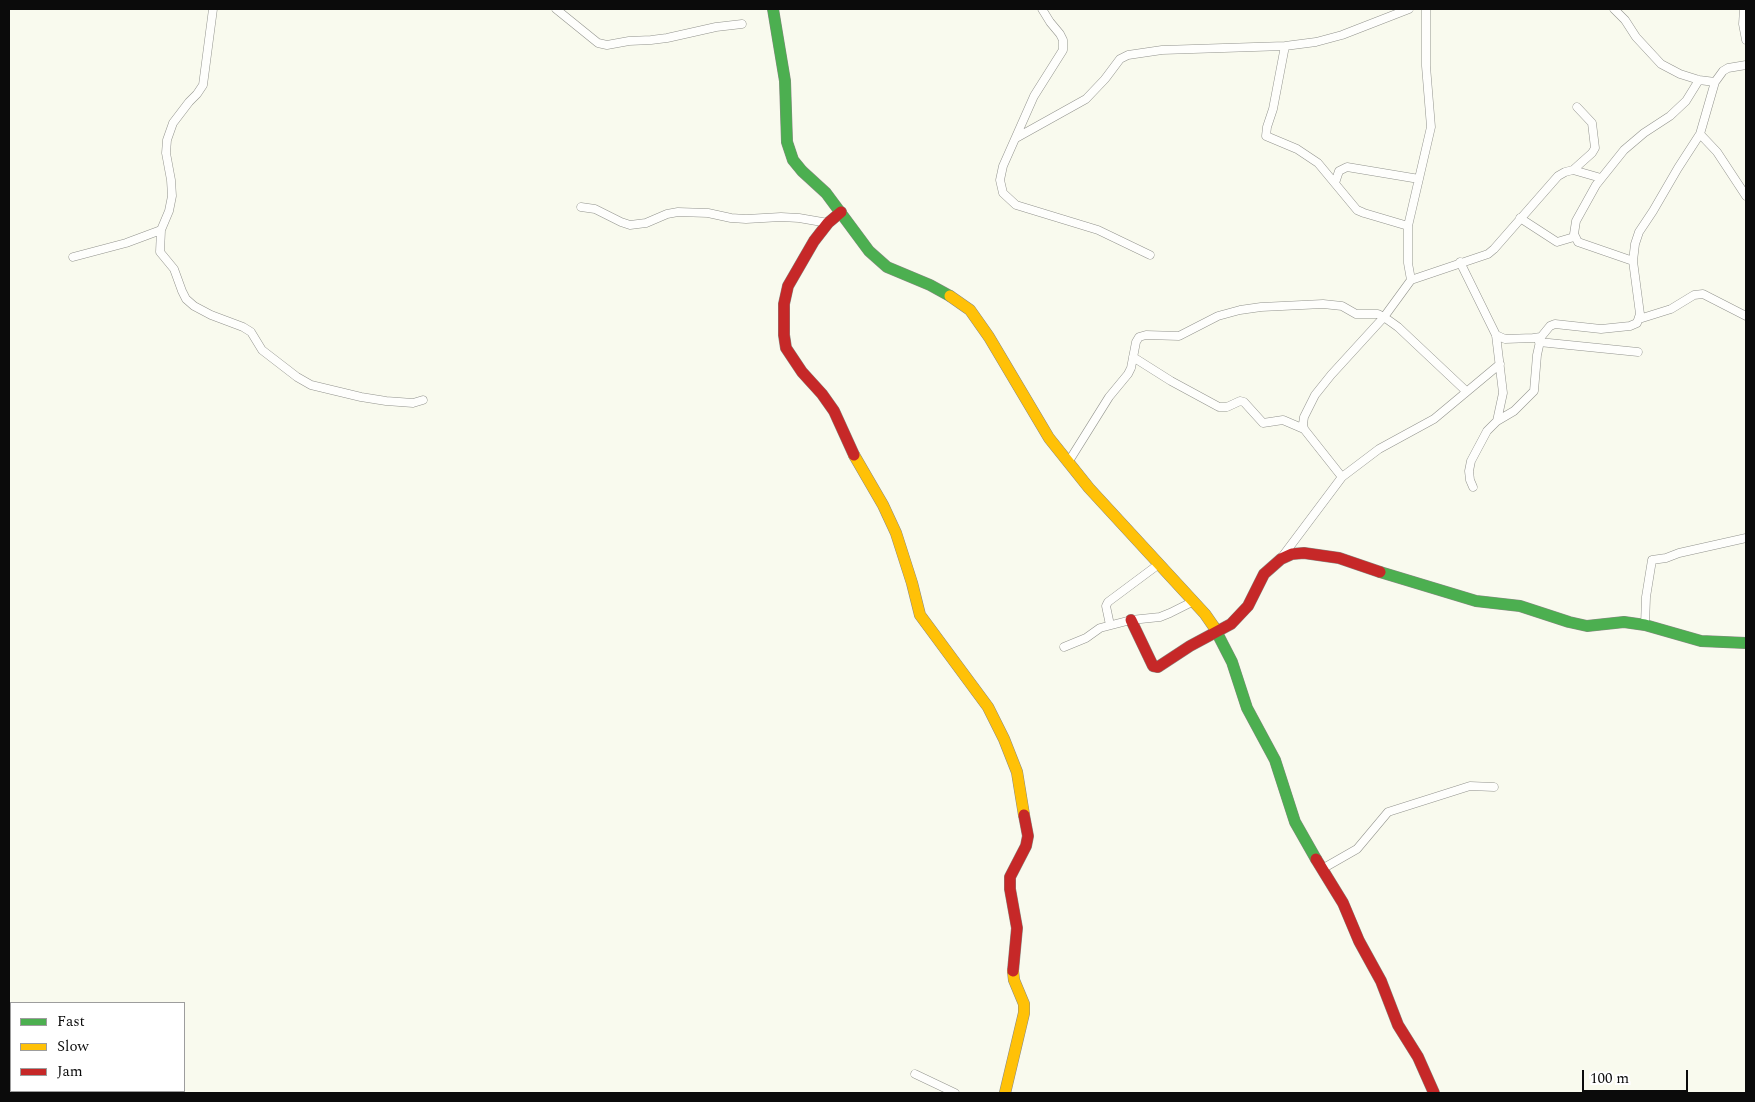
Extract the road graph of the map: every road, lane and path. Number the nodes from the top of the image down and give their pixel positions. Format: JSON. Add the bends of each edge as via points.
{"nodes":[{"id":1,"x":213,"y":9,"type":"edge"},
{"id":2,"x":556,"y":9,"type":"edge"},
{"id":3,"x":773,"y":9,"type":"edge"},
{"id":4,"x":1042,"y":9,"type":"edge"},
{"id":5,"x":1409,"y":9,"type":"edge"},
{"id":6,"x":1426,"y":9,"type":"edge"},
{"id":7,"x":1614,"y":9,"type":"edge"},
{"id":8,"x":1744,"y":9,"type":"edge"},
{"id":9,"x":742,"y":24,"type":"dead end"},
{"id":10,"x":1746,"y":40,"type":"edge"},
{"id":11,"x":1284,"y":46,"type":"junction"},
{"id":12,"x":1746,"y":64,"type":"edge"},
{"id":13,"x":1699,"y":80,"type":"junction"},
{"id":14,"x":1715,"y":82,"type":"junction"},
{"id":15,"x":1577,"y":107,"type":"dead end"},
{"id":16,"x":1700,"y":134,"type":"junction"},
{"id":17,"x":1016,"y":138,"type":"junction"},
{"id":18,"x":1573,"y":170,"type":"junction"},
{"id":19,"x":1601,"y":178,"type":"junction"},
{"id":20,"x":1418,"y":179,"type":"junction"},
{"id":21,"x":1335,"y":183,"type":"junction"},
{"id":22,"x":1746,"y":196,"type":"edge"},
{"id":23,"x":581,"y":206,"type":"dead end"},
{"id":24,"x":840,"y":212,"type":"junction"},
{"id":25,"x":1520,"y":218,"type":"junction"},
{"id":26,"x":828,"y":223,"type":"junction"},
{"id":27,"x":1408,"y":226,"type":"junction"},
{"id":28,"x":161,"y":230,"type":"junction"},
{"id":29,"x":1574,"y":238,"type":"junction"},
{"id":30,"x":1150,"y":255,"type":"dead end"},
{"id":31,"x":72,"y":257,"type":"dead end"},
{"id":32,"x":1633,"y":261,"type":"junction"},
{"id":33,"x":1460,"y":262,"type":"junction"},
{"id":34,"x":1411,"y":280,"type":"junction"},
{"id":35,"x":1746,"y":316,"type":"edge"},
{"id":36,"x":1384,"y":317,"type":"junction"},
{"id":37,"x":1639,"y":319,"type":"junction"},
{"id":38,"x":1496,"y":334,"type":"junction"},
{"id":39,"x":1540,"y":339,"type":"junction"},
{"id":40,"x":1638,"y":352,"type":"dead end"},
{"id":41,"x":1133,"y":357,"type":"junction"},
{"id":42,"x":1500,"y":364,"type":"junction"},
{"id":43,"x":1466,"y":391,"type":"junction"},
{"id":44,"x":422,"y":400,"type":"dead end"},
{"id":45,"x":1497,"y":421,"type":"junction"},
{"id":46,"x":1304,"y":429,"type":"junction"},
{"id":47,"x":1069,"y":461,"type":"junction"},
{"id":48,"x":1342,"y":477,"type":"junction"},
{"id":49,"x":1473,"y":487,"type":"dead end"},
{"id":50,"x":1746,"y":538,"type":"edge"},
{"id":51,"x":1281,"y":559,"type":"junction"},
{"id":52,"x":1159,"y":564,"type":"junction"},
{"id":53,"x":1194,"y":601,"type":"junction"},
{"id":54,"x":1131,"y":620,"type":"junction"},
{"id":55,"x":1110,"y":625,"type":"junction"},
{"id":56,"x":1645,"y":625,"type":"junction"},
{"id":57,"x":1217,"y":632,"type":"junction"},
{"id":58,"x":1746,"y":644,"type":"edge"},
{"id":59,"x":1064,"y":647,"type":"dead end"},
{"id":60,"x":1494,"y":787,"type":"dead end"},
{"id":61,"x":1322,"y":869,"type":"junction"},
{"id":62,"x":915,"y":1074,"type":"dead end"},
{"id":63,"x":955,"y":1093,"type":"edge"},
{"id":64,"x":1005,"y":1093,"type":"edge"},
{"id":65,"x":1434,"y":1093,"type":"edge"}],
"edges":[{"from":1,"to":28,"type":"street","via":[[202,84],[173,123],[167,140],[172,196]]},
{"from":2,"to":9,"type":"street","via":[[598,43],[607,45]]},
{"from":3,"to":24,"type":"street","via":[[785,81],[786,131],[790,152],[793,160]]},
{"from":4,"to":17,"type":"street","via":[[1060,34],[1063,50],[1034,96]]},
{"from":5,"to":11,"type":"street","via":[[1342,35]]},
{"from":6,"to":20,"type":"street","via":[[1431,127]]},
{"from":7,"to":13,"type":"street","via":[[1661,64]]},
{"from":8,"to":10,"type":"street"},
{"from":11,"to":17,"type":"street","via":[[1162,50],[1128,55],[1120,59],[1086,99]]},
{"from":11,"to":21,"type":"street","via":[[1274,109],[1266,136],[1297,149],[1318,163]]},
{"from":12,"to":14,"type":"street","via":[[1723,71]]},
{"from":13,"to":14,"type":"street"},
{"from":13,"to":19,"type":"street","via":[[1686,101],[1624,150]]},
{"from":14,"to":16,"type":"street"},
{"from":15,"to":18,"type":"street","via":[[1592,123],[1595,148]]},
{"from":16,"to":22,"type":"street"},
{"from":16,"to":32,"type":"street","via":[[1639,232]]},
{"from":17,"to":30,"type":"street","via":[[1000,180],[1003,193],[1016,205],[1098,230]]},
{"from":18,"to":19,"type":"street"},
{"from":18,"to":25,"type":"street","via":[[1558,176]]},
{"from":19,"to":29,"type":"street","via":[[1579,214]]},
{"from":20,"to":21,"type":"street","via":[[1347,167],[1339,171]]},
{"from":20,"to":27,"type":"street"},
{"from":21,"to":27,"type":"street","via":[[1357,210]]},
{"from":23,"to":26,"type":"street","via":[[630,225],[678,212],[708,213],[746,220],[781,217]]},
{"from":24,"to":26,"type":"street"},
{"from":24,"to":47,"type":"street","via":[[869,252],[886,267],[930,285],[970,310],[1049,438]]},
{"from":25,"to":29,"type":"street","via":[[1557,242]]},
{"from":25,"to":33,"type":"street","via":[[1488,254]]},
{"from":26,"to":64,"type":"street","via":[[814,240],[788,286],[783,323],[786,348],[834,411],[852,452],[896,533],[920,615],[988,707],[1011,757],[1021,792],[1028,836],[1010,877],[1010,889],[1017,928],[1014,980],[1024,1004],[1024,1013]]},
{"from":27,"to":34,"type":"street"},
{"from":28,"to":31,"type":"street"},
{"from":28,"to":44,"type":"street","via":[[160,252],[174,270],[186,299],[211,315],[251,332],[262,350],[297,377],[311,386],[361,397],[404,402]]},
{"from":29,"to":32,"type":"street"},
{"from":32,"to":37,"type":"street"},
{"from":33,"to":34,"type":"street"},
{"from":33,"to":38,"type":"street"},
{"from":34,"to":36,"type":"street"},
{"from":35,"to":37,"type":"street","via":[[1703,294]]},
{"from":36,"to":41,"type":"street","via":[[1356,314],[1342,306],[1323,304],[1247,309],[1218,316],[1179,336],[1142,335],[1136,342]]},
{"from":36,"to":43,"type":"street"},
{"from":36,"to":46,"type":"street","via":[[1315,395],[1304,417]]},
{"from":37,"to":39,"type":"street","via":[[1637,323],[1618,328],[1555,324]]},
{"from":38,"to":39,"type":"street","via":[[1508,340]]},
{"from":38,"to":42,"type":"street"},
{"from":39,"to":40,"type":"street"},
{"from":39,"to":45,"type":"street","via":[[1534,391]]},
{"from":41,"to":46,"type":"street","via":[[1219,406],[1244,402],[1263,424],[1283,420]]},
{"from":41,"to":47,"type":"street","via":[[1128,374],[1109,397]]},
{"from":42,"to":43,"type":"street"},
{"from":42,"to":45,"type":"street","via":[[1503,392]]},
{"from":43,"to":48,"type":"street","via":[[1434,419],[1380,449]]},
{"from":45,"to":49,"type":"street","via":[[1487,431],[1470,461]]},
{"from":46,"to":48,"type":"street"},
{"from":47,"to":52,"type":"street","via":[[1089,488]]},
{"from":48,"to":51,"type":"street"},
{"from":50,"to":56,"type":"street","via":[[1652,560]]},
{"from":51,"to":56,"type":"street","via":[[1304,553],[1339,558],[1476,601],[1520,606],[1587,626],[1624,622]]},
{"from":51,"to":57,"type":"street","via":[[1264,574],[1239,617]]},
{"from":52,"to":53,"type":"street"},
{"from":52,"to":55,"type":"street","via":[[1106,604]]},
{"from":53,"to":54,"type":"street","via":[[1160,617]]},
{"from":53,"to":57,"type":"street"},
{"from":54,"to":55,"type":"street"},
{"from":54,"to":57,"type":"street","via":[[1146,655],[1155,667]]},
{"from":55,"to":59,"type":"street"},
{"from":56,"to":58,"type":"street","via":[[1701,640]]},
{"from":57,"to":61,"type":"street","via":[[1232,662],[1247,708],[1275,760],[1295,822]]},
{"from":60,"to":61,"type":"street","via":[[1470,786],[1388,812],[1357,849]]},
{"from":61,"to":65,"type":"street","via":[[1343,903],[1381,981],[1398,1025],[1416,1052]]},
{"from":62,"to":63,"type":"street"}]}
